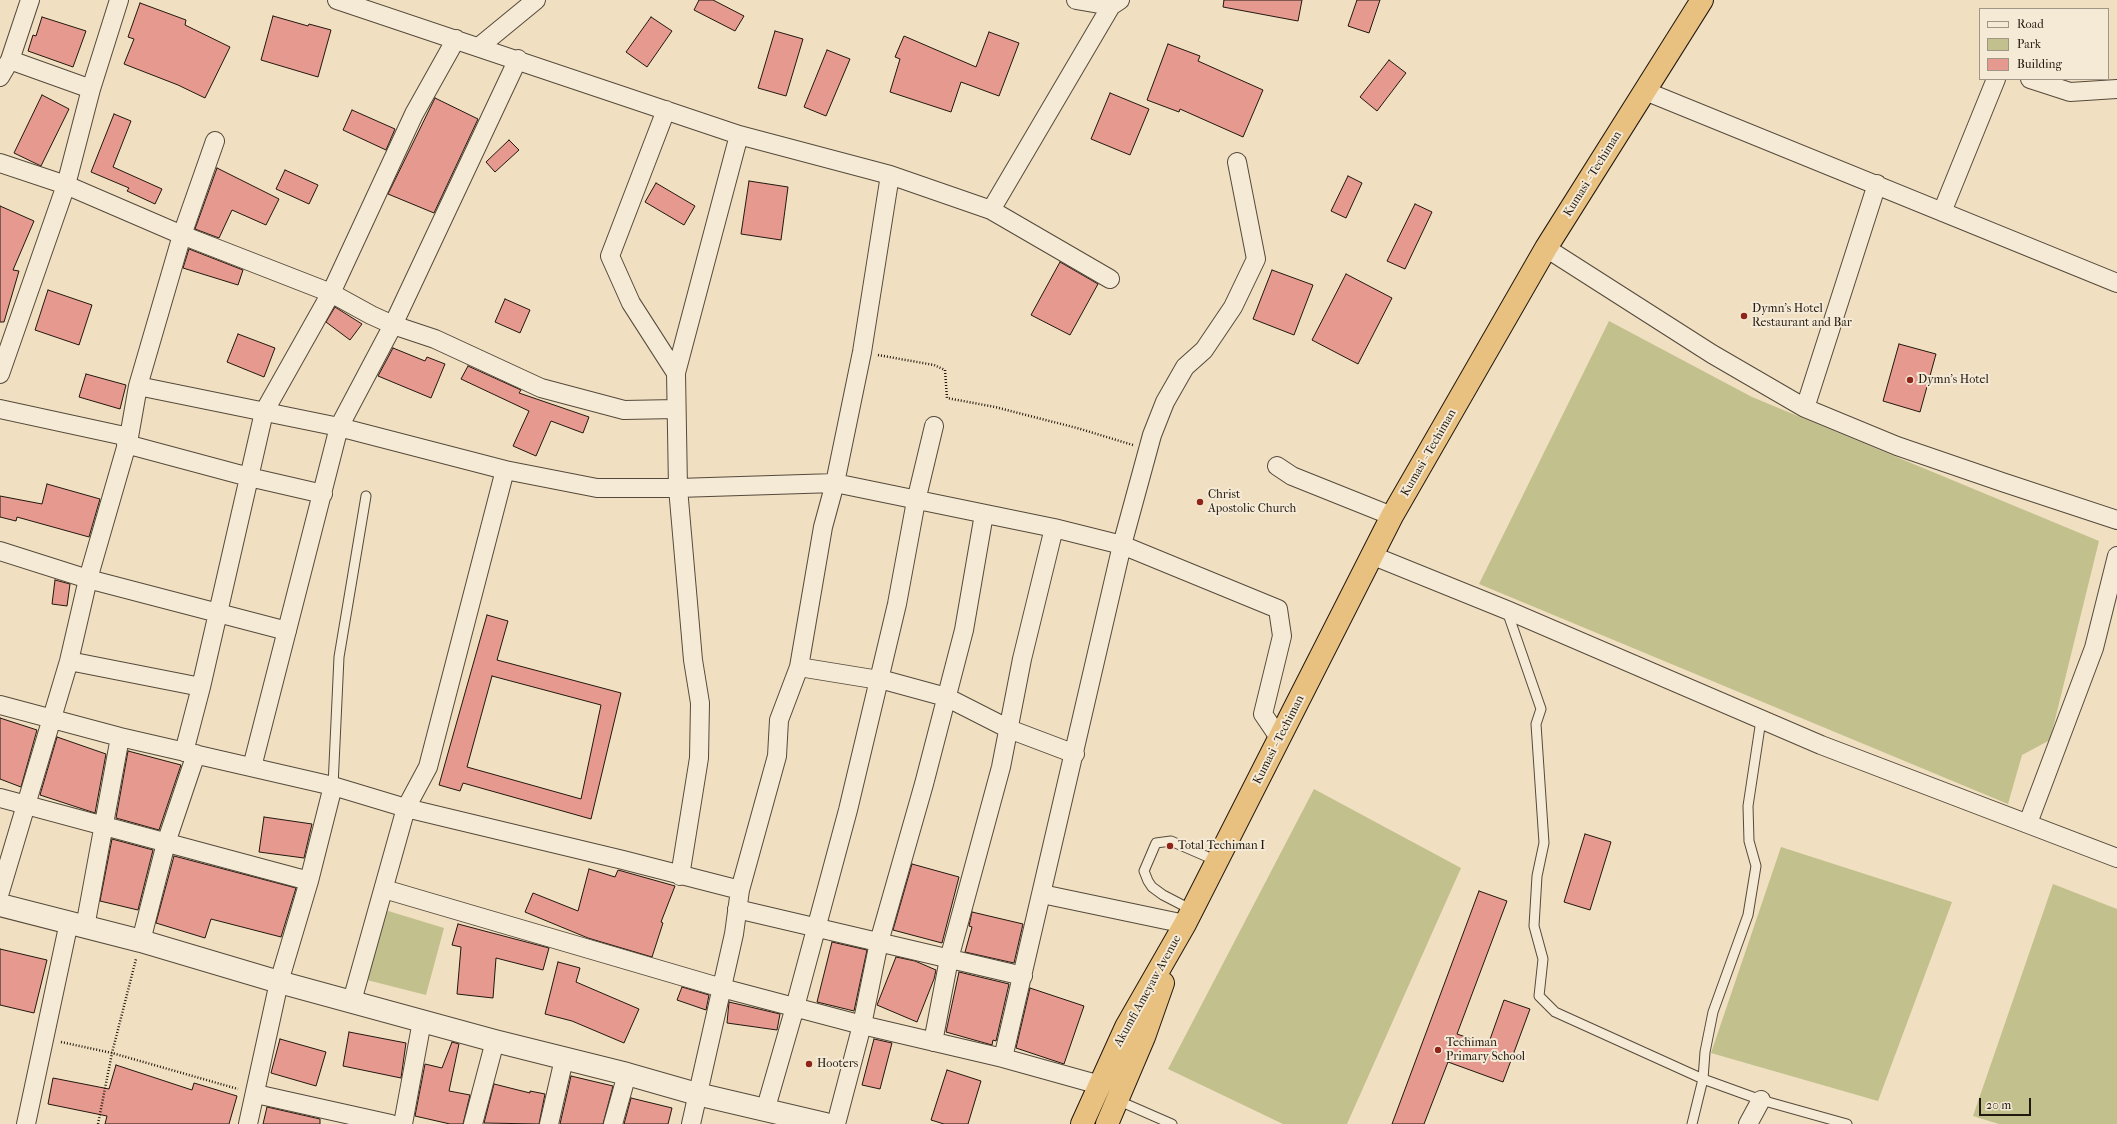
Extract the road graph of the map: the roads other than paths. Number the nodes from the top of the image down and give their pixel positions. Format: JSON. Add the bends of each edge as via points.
{"nodes":[{"id":1,"x":30,"y":0,"type":"edge"},
{"id":2,"x":119,"y":0,"type":"edge"},
{"id":3,"x":337,"y":0,"type":"edge"},
{"id":4,"x":536,"y":0,"type":"edge"},
{"id":5,"x":1076,"y":0,"type":"edge"},
{"id":6,"x":1702,"y":0,"type":"edge"},
{"id":7,"x":1115,"y":3,"type":"edge"},
{"id":8,"x":456,"y":39,"type":"junction"},
{"id":9,"x":480,"y":46,"type":"junction"},
{"id":10,"x":10,"y":60,"type":"junction"},
{"id":11,"x":518,"y":60,"type":"junction"},
{"id":12,"x":0,"y":76,"type":"edge"},
{"id":13,"x":1996,"y":80,"type":"edge"},
{"id":14,"x":2033,"y":80,"type":"edge"},
{"id":15,"x":91,"y":89,"type":"junction"},
{"id":16,"x":2117,"y":89,"type":"edge"},
{"id":17,"x":1645,"y":91,"type":"junction"},
{"id":18,"x":666,"y":110,"type":"junction"},
{"id":19,"x":738,"y":135,"type":"junction"},
{"id":20,"x":215,"y":141,"type":"dead end"},
{"id":21,"x":1237,"y":162,"type":"dead end"},
{"id":22,"x":0,"y":163,"type":"edge"},
{"id":23,"x":890,"y":175,"type":"junction"},
{"id":24,"x":1877,"y":184,"type":"junction"},
{"id":25,"x":66,"y":185,"type":"junction"},
{"id":26,"x":992,"y":210,"type":"junction"},
{"id":27,"x":1942,"y":212,"type":"junction"},
{"id":28,"x":182,"y":235,"type":"junction"},
{"id":29,"x":1546,"y":248,"type":"junction"},
{"id":30,"x":1110,"y":279,"type":"dead end"},
{"id":31,"x":2117,"y":282,"type":"edge"},
{"id":32,"x":331,"y":292,"type":"junction"},
{"id":33,"x":393,"y":325,"type":"junction"},
{"id":34,"x":676,"y":373,"type":"junction"},
{"id":35,"x":0,"y":374,"type":"edge"},
{"id":36,"x":138,"y":386,"type":"junction"},
{"id":37,"x":1805,"y":408,"type":"junction"},
{"id":38,"x":0,"y":409,"type":"edge"},
{"id":39,"x":676,"y":409,"type":"junction"},
{"id":40,"x":264,"y":412,"type":"junction"},
{"id":41,"x":934,"y":426,"type":"dead end"},
{"id":42,"x":339,"y":427,"type":"junction"},
{"id":43,"x":128,"y":441,"type":"junction"},
{"id":44,"x":1277,"y":466,"type":"dead end"},
{"id":45,"x":505,"y":470,"type":"junction"},
{"id":46,"x":249,"y":477,"type":"junction"},
{"id":47,"x":835,"y":483,"type":"junction"},
{"id":48,"x":678,"y":488,"type":"junction"},
{"id":49,"x":323,"y":494,"type":"junction"},
{"id":50,"x":366,"y":496,"type":"dead end"},
{"id":51,"x":916,"y":501,"type":"junction"},
{"id":52,"x":984,"y":514,"type":"junction"},
{"id":53,"x":1392,"y":516,"type":"junction"},
{"id":54,"x":2117,"y":520,"type":"edge"},
{"id":55,"x":1054,"y":528,"type":"junction"},
{"id":56,"x":1122,"y":545,"type":"junction"},
{"id":57,"x":0,"y":551,"type":"edge"},
{"id":58,"x":1371,"y":555,"type":"junction"},
{"id":59,"x":2117,"y":556,"type":"edge"},
{"id":60,"x":88,"y":579,"type":"junction"},
{"id":61,"x":1507,"y":610,"type":"junction"},
{"id":62,"x":217,"y":614,"type":"junction"},
{"id":63,"x":287,"y":631,"type":"junction"},
{"id":64,"x":69,"y":661,"type":"junction"},
{"id":65,"x":799,"y":667,"type":"junction"},
{"id":66,"x":879,"y":680,"type":"junction"},
{"id":67,"x":201,"y":687,"type":"junction"},
{"id":68,"x":946,"y":696,"type":"junction"},
{"id":69,"x":0,"y":705,"type":"edge"},
{"id":70,"x":52,"y":719,"type":"junction"},
{"id":71,"x":1761,"y":720,"type":"junction"},
{"id":72,"x":1009,"y":729,"type":"junction"},
{"id":73,"x":120,"y":737,"type":"junction"},
{"id":74,"x":1280,"y":739,"type":"junction"},
{"id":75,"x":190,"y":753,"type":"junction"},
{"id":76,"x":1075,"y":754,"type":"junction"},
{"id":77,"x":252,"y":767,"type":"junction"},
{"id":78,"x":333,"y":786,"type":"junction"},
{"id":79,"x":0,"y":798,"type":"edge"},
{"id":80,"x":24,"y":806,"type":"junction"},
{"id":81,"x":406,"y":808,"type":"junction"},
{"id":82,"x":2028,"y":823,"type":"junction"},
{"id":83,"x":103,"y":826,"type":"junction"},
{"id":84,"x":166,"y":843,"type":"junction"},
{"id":85,"x":2117,"y":858,"type":"edge"},
{"id":86,"x":1217,"y":861,"type":"junction"},
{"id":87,"x":680,"y":876,"type":"junction"},
{"id":88,"x":309,"y":881,"type":"junction"},
{"id":89,"x":384,"y":889,"type":"junction"},
{"id":90,"x":740,"y":890,"type":"junction"},
{"id":91,"x":0,"y":892,"type":"edge"},
{"id":92,"x":1042,"y":894,"type":"junction"},
{"id":93,"x":0,"y":905,"type":"edge"},
{"id":94,"x":737,"y":910,"type":"junction"},
{"id":95,"x":1189,"y":917,"type":"junction"},
{"id":96,"x":77,"y":924,"type":"junction"},
{"id":97,"x":816,"y":928,"type":"junction"},
{"id":98,"x":141,"y":941,"type":"junction"},
{"id":99,"x":879,"y":942,"type":"junction"},
{"id":100,"x":166,"y":957,"type":"dead end"},
{"id":101,"x":949,"y":959,"type":"junction"},
{"id":102,"x":1023,"y":976,"type":"junction"},
{"id":103,"x":279,"y":982,"type":"junction"},
{"id":104,"x":722,"y":988,"type":"junction"},
{"id":105,"x":352,"y":1001,"type":"junction"},
{"id":106,"x":795,"y":1007,"type":"junction"},
{"id":107,"x":422,"y":1022,"type":"junction"},
{"id":108,"x":862,"y":1025,"type":"junction"},
{"id":109,"x":495,"y":1041,"type":"junction"},
{"id":110,"x":933,"y":1042,"type":"junction"},
{"id":111,"x":1003,"y":1058,"type":"junction"},
{"id":112,"x":564,"y":1059,"type":"junction"},
{"id":113,"x":627,"y":1074,"type":"junction"},
{"id":114,"x":1703,"y":1079,"type":"junction"},
{"id":115,"x":1100,"y":1085,"type":"junction"},
{"id":116,"x":252,"y":1093,"type":"junction"},
{"id":117,"x":697,"y":1094,"type":"junction"},
{"id":118,"x":1117,"y":1100,"type":"junction"},
{"id":119,"x":1761,"y":1100,"type":"junction"},
{"id":120,"x":765,"y":1111,"type":"junction"},
{"id":121,"x":26,"y":1124,"type":"edge"},
{"id":122,"x":248,"y":1124,"type":"edge"},
{"id":123,"x":392,"y":1124,"type":"edge"},
{"id":124,"x":403,"y":1124,"type":"edge"},
{"id":125,"x":473,"y":1124,"type":"edge"},
{"id":126,"x":549,"y":1124,"type":"edge"},
{"id":127,"x":613,"y":1124,"type":"edge"},
{"id":128,"x":691,"y":1124,"type":"edge"},
{"id":129,"x":825,"y":1124,"type":"edge"},
{"id":130,"x":836,"y":1124,"type":"edge"},
{"id":131,"x":1082,"y":1124,"type":"edge"},
{"id":132,"x":1107,"y":1124,"type":"edge"},
{"id":133,"x":1172,"y":1124,"type":"edge"},
{"id":134,"x":1692,"y":1124,"type":"edge"},
{"id":135,"x":1748,"y":1124,"type":"edge"},
{"id":136,"x":1847,"y":1124,"type":"edge"}],
"edges":[{"from":1,"to":10,"type":"street"},
{"from":2,"to":15,"type":"street"},
{"from":3,"to":8,"type":"street"},
{"from":4,"to":9,"type":"street"},
{"from":5,"to":7,"type":"street"},
{"from":6,"to":17,"type":"highway","name":"Kumasi - Techiman"},
{"from":7,"to":26,"type":"street"},
{"from":8,"to":9,"type":"street"},
{"from":8,"to":32,"type":"street","via":[[414,114]]},
{"from":9,"to":11,"type":"street"},
{"from":10,"to":12,"type":"street"},
{"from":10,"to":15,"type":"street"},
{"from":11,"to":18,"type":"street"},
{"from":11,"to":33,"type":"street"},
{"from":13,"to":27,"type":"street"},
{"from":14,"to":16,"type":"street","via":[[2070,92]]},
{"from":15,"to":25,"type":"street"},
{"from":17,"to":24,"type":"street"},
{"from":17,"to":29,"type":"highway","name":"Kumasi - Techiman"},
{"from":18,"to":19,"type":"street"},
{"from":18,"to":34,"type":"street","via":[[610,256],[631,303]]},
{"from":19,"to":23,"type":"street"},
{"from":19,"to":34,"type":"street"},
{"from":20,"to":28,"type":"street"},
{"from":21,"to":56,"type":"street","via":[[1256,259],[1233,307],[1204,350],[1185,367],[1165,402],[1148,450]]},
{"from":22,"to":25,"type":"street"},
{"from":23,"to":26,"type":"street"},
{"from":23,"to":47,"type":"street","via":[[862,352]]},
{"from":24,"to":27,"type":"street"},
{"from":24,"to":37,"type":"street"},
{"from":25,"to":28,"type":"street"},
{"from":25,"to":35,"type":"street"},
{"from":26,"to":30,"type":"street"},
{"from":27,"to":31,"type":"street"},
{"from":28,"to":32,"type":"street"},
{"from":28,"to":36,"type":"street"},
{"from":29,"to":37,"type":"street","via":[[1712,354]]},
{"from":29,"to":53,"type":"highway","name":"Kumasi - Techiman"},
{"from":32,"to":33,"type":"street"},
{"from":32,"to":40,"type":"street"},
{"from":33,"to":39,"type":"street","via":[[435,339],[541,388],[624,410]]},
{"from":33,"to":42,"type":"street"},
{"from":34,"to":39,"type":"street"},
{"from":36,"to":40,"type":"street"},
{"from":36,"to":43,"type":"street"},
{"from":37,"to":54,"type":"street","via":[[1905,448]]},
{"from":38,"to":43,"type":"street"},
{"from":39,"to":48,"type":"street"},
{"from":40,"to":42,"type":"street"},
{"from":40,"to":46,"type":"street"},
{"from":41,"to":51,"type":"street"},
{"from":42,"to":45,"type":"street"},
{"from":42,"to":49,"type":"street"},
{"from":43,"to":46,"type":"street"},
{"from":43,"to":60,"type":"street"},
{"from":44,"to":53,"type":"street","via":[[1292,476]]},
{"from":45,"to":48,"type":"street","via":[[597,488]]},
{"from":45,"to":81,"type":"street","via":[[428,767]]},
{"from":46,"to":49,"type":"street"},
{"from":46,"to":62,"type":"street"},
{"from":47,"to":48,"type":"street"},
{"from":47,"to":51,"type":"street"},
{"from":47,"to":65,"type":"street","via":[[823,527]]},
{"from":48,"to":87,"type":"street","via":[[693,660],[700,703],[699,758]]},
{"from":49,"to":63,"type":"street"},
{"from":50,"to":78,"type":"lane","via":[[339,657]]},
{"from":51,"to":52,"type":"street"},
{"from":51,"to":66,"type":"street","via":[[897,604]]},
{"from":52,"to":55,"type":"street"},
{"from":52,"to":68,"type":"street","via":[[964,630]]},
{"from":53,"to":58,"type":"highway","name":"Kumasi - Techiman"},
{"from":55,"to":56,"type":"street"},
{"from":55,"to":72,"type":"street","via":[[1022,660]]},
{"from":56,"to":74,"type":"street","via":[[1278,609],[1282,636],[1263,714]]},
{"from":56,"to":76,"type":"street"},
{"from":57,"to":60,"type":"street"},
{"from":58,"to":61,"type":"street"},
{"from":58,"to":74,"type":"highway","name":"Kumasi - Techiman"},
{"from":59,"to":82,"type":"street","via":[[2094,648]]},
{"from":60,"to":62,"type":"street"},
{"from":60,"to":64,"type":"street"},
{"from":61,"to":71,"type":"street"},
{"from":61,"to":114,"type":"lane","via":[[1541,710],[1536,724],[1544,843],[1537,876],[1534,926],[1543,959],[1539,996],[1555,1012]]},
{"from":62,"to":63,"type":"street"},
{"from":62,"to":67,"type":"street"},
{"from":63,"to":77,"type":"street"},
{"from":64,"to":67,"type":"street"},
{"from":64,"to":70,"type":"street"},
{"from":65,"to":66,"type":"street"},
{"from":65,"to":90,"type":"street","via":[[779,720],[777,756]]},
{"from":66,"to":68,"type":"street"},
{"from":66,"to":97,"type":"street"},
{"from":67,"to":75,"type":"street"},
{"from":68,"to":72,"type":"street"},
{"from":68,"to":99,"type":"street"},
{"from":69,"to":70,"type":"street"},
{"from":70,"to":73,"type":"street"},
{"from":70,"to":80,"type":"street"},
{"from":71,"to":82,"type":"street"},
{"from":71,"to":114,"type":"lane","via":[[1748,806],[1749,841],[1756,866],[1748,915],[1714,1012],[1705,1052]]},
{"from":72,"to":76,"type":"street"},
{"from":72,"to":101,"type":"street"},
{"from":73,"to":75,"type":"street"},
{"from":73,"to":83,"type":"street"},
{"from":74,"to":86,"type":"highway","name":"Kumasi - Techiman"},
{"from":75,"to":77,"type":"street"},
{"from":75,"to":84,"type":"street"},
{"from":76,"to":92,"type":"street"},
{"from":77,"to":78,"type":"street"},
{"from":78,"to":81,"type":"street"},
{"from":78,"to":88,"type":"street"},
{"from":79,"to":80,"type":"street"},
{"from":80,"to":83,"type":"street"},
{"from":80,"to":91,"type":"street"},
{"from":81,"to":87,"type":"street"},
{"from":81,"to":89,"type":"street"},
{"from":82,"to":85,"type":"street"},
{"from":83,"to":84,"type":"street"},
{"from":83,"to":96,"type":"street"},
{"from":84,"to":88,"type":"street"},
{"from":84,"to":98,"type":"street"},
{"from":86,"to":95,"type":"highway","name":"Kumasi - Techiman"},
{"from":86,"to":95,"type":"lane","via":[[1171,841],[1156,843],[1144,871],[1148,881]]},
{"from":87,"to":90,"type":"street"},
{"from":88,"to":103,"type":"street"},
{"from":89,"to":104,"type":"street"},
{"from":89,"to":105,"type":"street"},
{"from":90,"to":94,"type":"street"},
{"from":92,"to":95,"type":"street"},
{"from":92,"to":102,"type":"street"},
{"from":93,"to":96,"type":"street"},
{"from":94,"to":97,"type":"street"},
{"from":94,"to":104,"type":"street"},
{"from":95,"to":115,"type":"highway","name":"Akumfi Ameyaw Avenue","via":[[1126,1027]]},
{"from":95,"to":118,"type":"highway","name":"Akumfi Ameyaw Avenue","via":[[1144,1037]]},
{"from":96,"to":98,"type":"street"},
{"from":96,"to":121,"type":"street","via":[[44,1038]]},
{"from":97,"to":99,"type":"street"},
{"from":97,"to":106,"type":"street"},
{"from":98,"to":103,"type":"street"},
{"from":99,"to":101,"type":"street"},
{"from":99,"to":108,"type":"street"},
{"from":100,"to":116,"type":"street","via":[[271,987]]},
{"from":101,"to":102,"type":"street"},
{"from":101,"to":110,"type":"street"},
{"from":102,"to":111,"type":"street"},
{"from":103,"to":105,"type":"street"},
{"from":103,"to":116,"type":"street"},
{"from":104,"to":106,"type":"street"},
{"from":104,"to":117,"type":"street"},
{"from":105,"to":107,"type":"street"},
{"from":106,"to":108,"type":"street"},
{"from":106,"to":120,"type":"street"},
{"from":107,"to":109,"type":"street"},
{"from":107,"to":124,"type":"street"},
{"from":108,"to":110,"type":"street"},
{"from":108,"to":130,"type":"street"},
{"from":109,"to":112,"type":"street"},
{"from":109,"to":125,"type":"street"},
{"from":110,"to":111,"type":"street"},
{"from":111,"to":115,"type":"street"},
{"from":112,"to":113,"type":"street"},
{"from":112,"to":126,"type":"street"},
{"from":113,"to":117,"type":"street"},
{"from":113,"to":127,"type":"street"},
{"from":114,"to":119,"type":"lane"},
{"from":114,"to":134,"type":"lane"},
{"from":115,"to":131,"type":"highway","name":"Akumfi Ameyaw Avenue"},
{"from":116,"to":122,"type":"street"},
{"from":116,"to":123,"type":"street"},
{"from":117,"to":120,"type":"street"},
{"from":117,"to":128,"type":"street"},
{"from":118,"to":132,"type":"highway","name":"Akumfi Ameyaw Avenue"},
{"from":118,"to":133,"type":"lane"},
{"from":119,"to":135,"type":"street"},
{"from":119,"to":136,"type":"lane"},
{"from":120,"to":129,"type":"street"}]}
